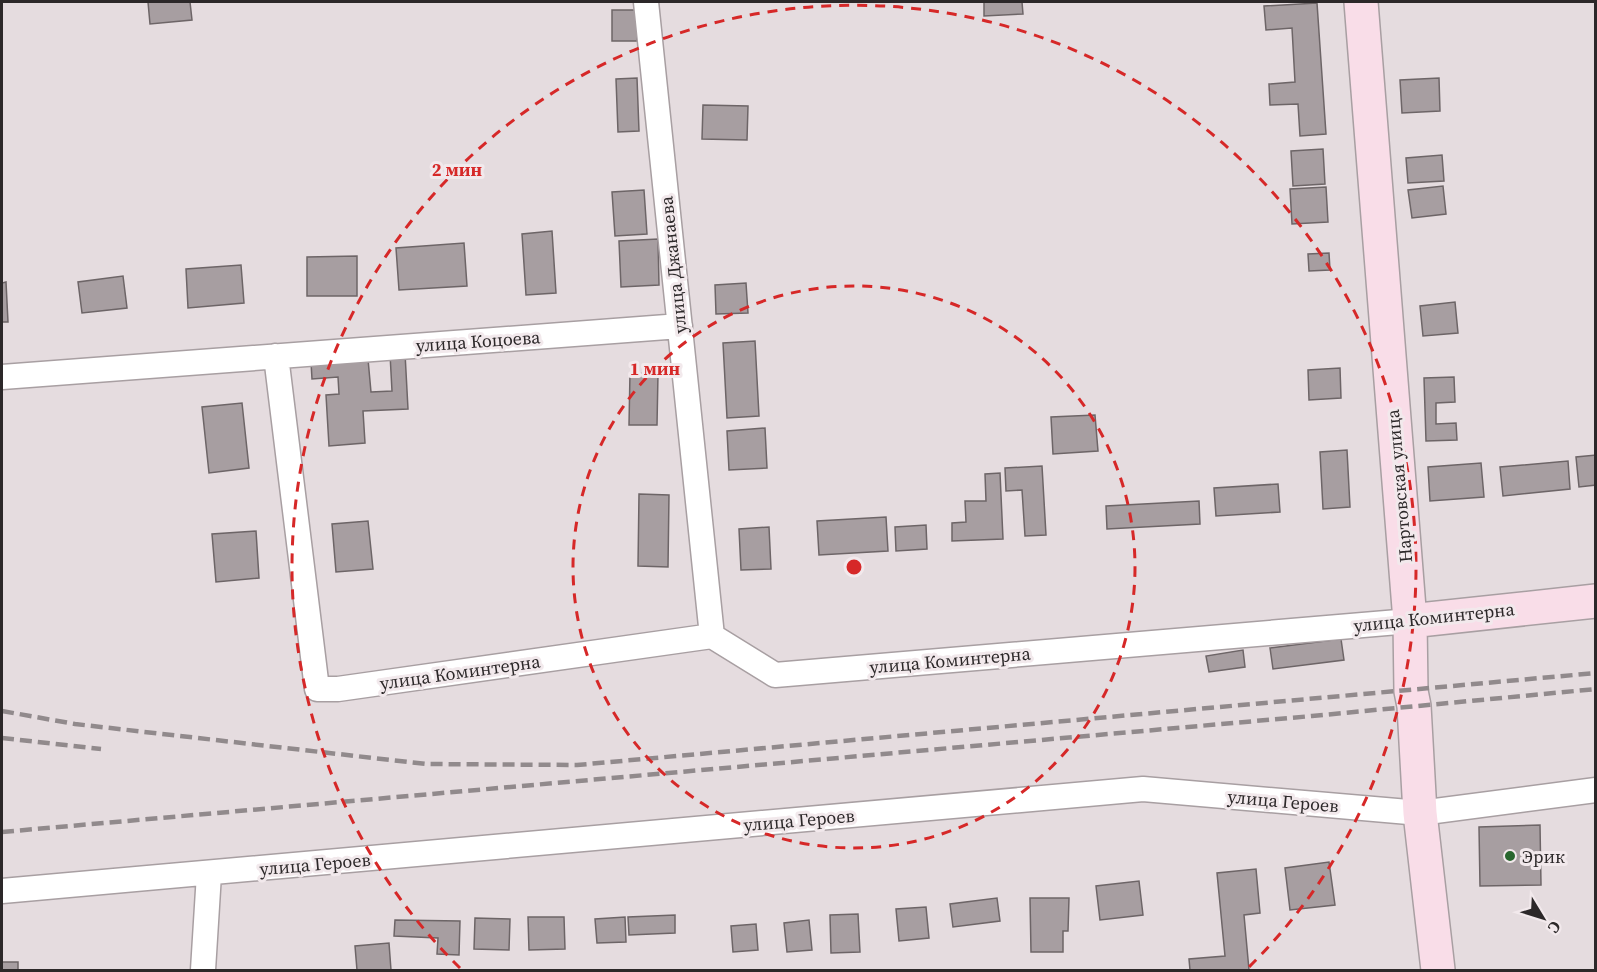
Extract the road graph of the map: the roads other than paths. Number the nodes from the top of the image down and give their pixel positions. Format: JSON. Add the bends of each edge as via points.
{"nodes":[{"id":1,"x":646,"y":2,"type":"edge"},
{"id":2,"x":1361,"y":2,"type":"edge"},
{"id":3,"x":680,"y":326,"type":"junction"},
{"id":4,"x":276,"y":356,"type":"junction"},
{"id":5,"x":2,"y":377,"type":"edge"},
{"id":6,"x":1596,"y":601,"type":"edge"},
{"id":7,"x":1410,"y":621,"type":"junction"},
{"id":8,"x":712,"y":636,"type":"junction"},
{"id":9,"x":1596,"y":790,"type":"edge"},
{"id":10,"x":1420,"y":813,"type":"junction"},
{"id":11,"x":209,"y":874,"type":"junction"},
{"id":12,"x":2,"y":891,"type":"edge"},
{"id":13,"x":202,"y":970,"type":"edge"},
{"id":14,"x":1438,"y":970,"type":"edge"}],
"edges":[{"from":1,"to":3,"type":"street","name":"улица Джанаева"},
{"from":2,"to":7,"type":"street","name":"Нартовская улица"},
{"from":3,"to":4,"type":"street","name":"улица Коцоева"},
{"from":3,"to":8,"type":"street","name":"улица Джанаева"},
{"from":4,"to":5,"type":"street","name":"улица Коцоева"},
{"from":4,"to":8,"type":"street","name":"улица Коминтерна","via":[[317,689]]},
{"from":6,"to":7,"type":"street","name":"улица Коминтерна"},
{"from":7,"to":8,"type":"street","name":"улица Коминтерна","via":[[775,675]]},
{"from":7,"to":10,"type":"street","name":"Нартовская улица"},
{"from":9,"to":10,"type":"street","name":"улица Героев"},
{"from":10,"to":11,"type":"street","name":"улица Героев","via":[[1143,789]]},
{"from":10,"to":14,"type":"street","name":"Нартовская улица"},
{"from":11,"to":12,"type":"street","name":"улица Героев"},
{"from":11,"to":13,"type":"street"}]}
